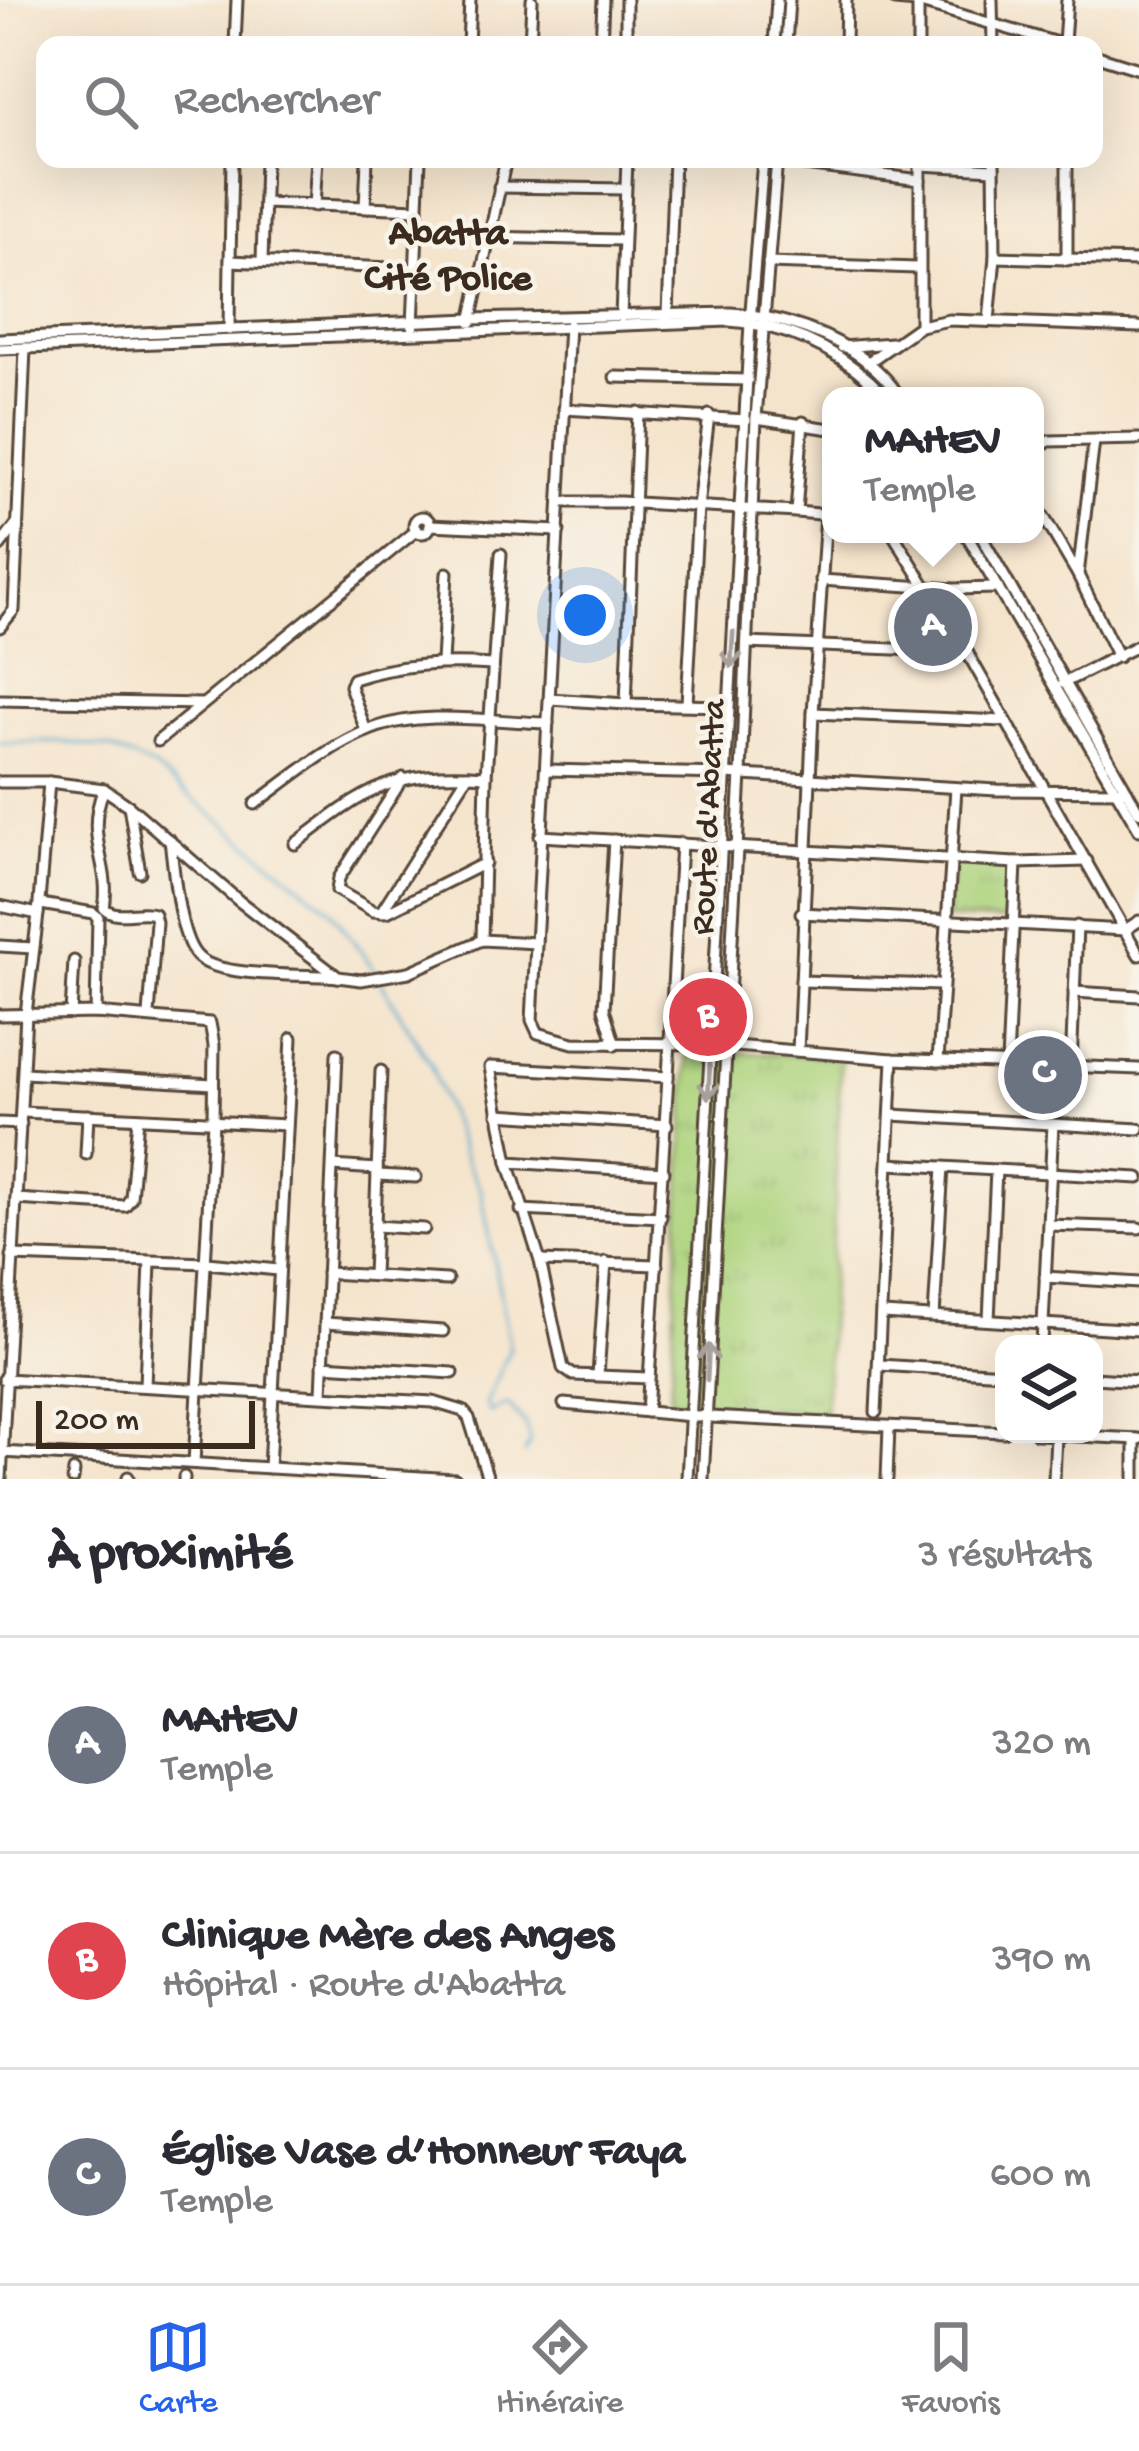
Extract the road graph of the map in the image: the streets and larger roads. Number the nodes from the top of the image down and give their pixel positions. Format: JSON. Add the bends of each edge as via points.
{"nodes":[{"id":1,"x":237,"y":0,"type":"edge"},
{"id":2,"x":470,"y":0,"type":"edge"},
{"id":3,"x":532,"y":0,"type":"edge"},
{"id":4,"x":603,"y":0,"type":"edge"},
{"id":5,"x":626,"y":0,"type":"edge"},
{"id":6,"x":777,"y":0,"type":"edge"},
{"id":7,"x":790,"y":0,"type":"edge"},
{"id":8,"x":846,"y":0,"type":"edge"},
{"id":9,"x":895,"y":0,"type":"edge"},
{"id":10,"x":992,"y":0,"type":"edge"},
{"id":11,"x":1067,"y":0,"type":"edge"},
{"id":12,"x":917,"y":1,"type":"edge"},
{"id":13,"x":993,"y":24,"type":"junction"},
{"id":14,"x":235,"y":36,"type":"edge"},
{"id":15,"x":468,"y":36,"type":"edge"},
{"id":16,"x":530,"y":36,"type":"edge"},
{"id":17,"x":602,"y":36,"type":"edge"},
{"id":18,"x":626,"y":36,"type":"edge"},
{"id":19,"x":775,"y":36,"type":"edge"},
{"id":20,"x":787,"y":36,"type":"edge"},
{"id":21,"x":844,"y":36,"type":"edge"},
{"id":22,"x":918,"y":36,"type":"edge"},
{"id":23,"x":993,"y":36,"type":"edge"},
{"id":24,"x":1036,"y":36,"type":"edge"},
{"id":25,"x":1065,"y":36,"type":"edge"},
{"id":26,"x":1103,"y":58,"type":"edge"},
{"id":27,"x":1139,"y":68,"type":"edge"},
{"id":28,"x":232,"y":168,"type":"edge"},
{"id":29,"x":265,"y":168,"type":"edge"},
{"id":30,"x":316,"y":168,"type":"edge"},
{"id":31,"x":367,"y":168,"type":"edge"},
{"id":32,"x":419,"y":168,"type":"edge"},
{"id":33,"x":504,"y":168,"type":"edge"},
{"id":34,"x":626,"y":168,"type":"edge"},
{"id":35,"x":674,"y":168,"type":"edge"},
{"id":36,"x":762,"y":168,"type":"edge"},
{"id":37,"x":776,"y":168,"type":"edge"},
{"id":38,"x":856,"y":168,"type":"edge"},
{"id":39,"x":920,"y":168,"type":"edge"},
{"id":40,"x":994,"y":168,"type":"edge"},
{"id":41,"x":1067,"y":168,"type":"edge"},
{"id":42,"x":920,"y":180,"type":"junction"},
{"id":43,"x":500,"y":188,"type":"junction"},
{"id":44,"x":625,"y":188,"type":"junction"},
{"id":45,"x":264,"y":203,"type":"junction"},
{"id":46,"x":314,"y":206,"type":"junction"},
{"id":47,"x":365,"y":208,"type":"junction"},
{"id":48,"x":418,"y":208,"type":"junction"},
{"id":49,"x":487,"y":237,"type":"junction"},
{"id":50,"x":622,"y":240,"type":"junction"},
{"id":51,"x":995,"y":257,"type":"junction"},
{"id":52,"x":1066,"y":260,"type":"junction"},
{"id":53,"x":230,"y":261,"type":"junction"},
{"id":54,"x":1139,"y":261,"type":"edge"},
{"id":55,"x":262,"y":262,"type":"junction"},
{"id":56,"x":768,"y":263,"type":"junction"},
{"id":57,"x":416,"y":268,"type":"junction"},
{"id":58,"x":917,"y":268,"type":"junction"},
{"id":59,"x":669,"y":317,"type":"junction"},
{"id":60,"x":621,"y":318,"type":"junction"},
{"id":61,"x":751,"y":319,"type":"junction"},
{"id":62,"x":764,"y":321,"type":"junction"},
{"id":63,"x":989,"y":321,"type":"junction"},
{"id":64,"x":470,"y":323,"type":"junction"},
{"id":65,"x":568,"y":325,"type":"junction"},
{"id":66,"x":920,"y":326,"type":"junction"},
{"id":67,"x":413,"y":327,"type":"junction"},
{"id":68,"x":1139,"y":327,"type":"edge"},
{"id":69,"x":229,"y":330,"type":"junction"},
{"id":70,"x":0,"y":339,"type":"edge"},
{"id":71,"x":896,"y":343,"type":"junction"},
{"id":72,"x":842,"y":346,"type":"junction"},
{"id":73,"x":0,"y":349,"type":"edge"},
{"id":74,"x":25,"y":349,"type":"junction"},
{"id":75,"x":867,"y":363,"type":"junction"},
{"id":76,"x":615,"y":376,"type":"dead end"},
{"id":77,"x":748,"y":380,"type":"junction"},
{"id":78,"x":876,"y":387,"type":"edge"},
{"id":79,"x":890,"y":387,"type":"edge"},
{"id":80,"x":564,"y":409,"type":"junction"},
{"id":81,"x":638,"y":412,"type":"junction"},
{"id":82,"x":709,"y":415,"type":"junction"},
{"id":83,"x":751,"y":419,"type":"junction"},
{"id":84,"x":803,"y":422,"type":"junction"},
{"id":85,"x":822,"y":427,"type":"edge"},
{"id":86,"x":1139,"y":439,"type":"edge"},
{"id":87,"x":1094,"y":441,"type":"junction"},
{"id":88,"x":1044,"y":444,"type":"edge"},
{"id":89,"x":561,"y":502,"type":"junction"},
{"id":90,"x":635,"y":502,"type":"junction"},
{"id":91,"x":698,"y":508,"type":"junction"},
{"id":92,"x":746,"y":509,"type":"junction"},
{"id":93,"x":796,"y":512,"type":"junction"},
{"id":94,"x":822,"y":514,"type":"edge"},
{"id":95,"x":1044,"y":517,"type":"edge"},
{"id":96,"x":17,"y":524,"type":"junction"},
{"id":97,"x":559,"y":531,"type":"junction"},
{"id":98,"x":825,"y":543,"type":"edge"},
{"id":99,"x":897,"y":543,"type":"edge"},
{"id":100,"x":970,"y":543,"type":"edge"},
{"id":101,"x":985,"y":543,"type":"edge"},
{"id":102,"x":0,"y":546,"type":"edge"},
{"id":103,"x":501,"y":554,"type":"dead end"},
{"id":104,"x":447,"y":573,"type":"dead end"},
{"id":105,"x":1078,"y":575,"type":"junction"},
{"id":106,"x":821,"y":580,"type":"junction"},
{"id":107,"x":923,"y":587,"type":"junction"},
{"id":108,"x":998,"y":588,"type":"junction"},
{"id":109,"x":0,"y":627,"type":"edge"},
{"id":110,"x":747,"y":643,"type":"junction"},
{"id":111,"x":1139,"y":645,"type":"edge"},
{"id":112,"x":816,"y":646,"type":"junction"},
{"id":113,"x":967,"y":652,"type":"junction"},
{"id":114,"x":1118,"y":657,"type":"junction"},
{"id":115,"x":442,"y":662,"type":"junction"},
{"id":116,"x":492,"y":665,"type":"junction"},
{"id":117,"x":1059,"y":684,"type":"junction"},
{"id":118,"x":550,"y":699,"type":"junction"},
{"id":119,"x":0,"y":700,"type":"edge"},
{"id":120,"x":202,"y":704,"type":"junction"},
{"id":121,"x":626,"y":704,"type":"junction"},
{"id":122,"x":687,"y":704,"type":"junction"},
{"id":123,"x":728,"y":706,"type":"junction"},
{"id":124,"x":813,"y":712,"type":"junction"},
{"id":125,"x":1004,"y":721,"type":"junction"},
{"id":126,"x":489,"y":722,"type":"junction"},
{"id":127,"x":548,"y":723,"type":"junction"},
{"id":128,"x":366,"y":731,"type":"junction"},
{"id":129,"x":158,"y":741,"type":"dead end"},
{"id":130,"x":546,"y":770,"type":"junction"},
{"id":131,"x":725,"y":774,"type":"junction"},
{"id":132,"x":741,"y":774,"type":"junction"},
{"id":133,"x":468,"y":775,"type":"junction"},
{"id":134,"x":486,"y":776,"type":"junction"},
{"id":135,"x":403,"y":778,"type":"junction"},
{"id":136,"x":809,"y":781,"type":"junction"},
{"id":137,"x":0,"y":782,"type":"edge"},
{"id":138,"x":49,"y":782,"type":"junction"},
{"id":139,"x":956,"y":788,"type":"junction"},
{"id":140,"x":104,"y":790,"type":"junction"},
{"id":141,"x":1043,"y":791,"type":"junction"},
{"id":142,"x":1121,"y":791,"type":"junction"},
{"id":143,"x":255,"y":803,"type":"dead end"},
{"id":144,"x":130,"y":806,"type":"junction"},
{"id":145,"x":1139,"y":812,"type":"edge"},
{"id":146,"x":1139,"y":830,"type":"edge"},
{"id":147,"x":540,"y":836,"type":"junction"},
{"id":148,"x":170,"y":839,"type":"junction"},
{"id":149,"x":614,"y":841,"type":"junction"},
{"id":150,"x":681,"y":843,"type":"junction"},
{"id":151,"x":295,"y":844,"type":"dead end"},
{"id":152,"x":722,"y":844,"type":"junction"},
{"id":153,"x":736,"y":844,"type":"junction"},
{"id":154,"x":805,"y":849,"type":"junction"},
{"id":155,"x":952,"y":858,"type":"junction"},
{"id":156,"x":1087,"y":861,"type":"junction"},
{"id":157,"x":485,"y":863,"type":"junction"},
{"id":158,"x":1016,"y":863,"type":"junction"},
{"id":159,"x":140,"y":872,"type":"dead end"},
{"id":160,"x":0,"y":907,"type":"edge"},
{"id":161,"x":40,"y":909,"type":"junction"},
{"id":162,"x":381,"y":912,"type":"junction"},
{"id":163,"x":801,"y":913,"type":"junction"},
{"id":164,"x":1139,"y":921,"type":"edge"},
{"id":165,"x":946,"y":922,"type":"junction"},
{"id":166,"x":1013,"y":924,"type":"junction"},
{"id":167,"x":1077,"y":926,"type":"junction"},
{"id":168,"x":1125,"y":930,"type":"junction"},
{"id":169,"x":482,"y":940,"type":"junction"},
{"id":170,"x":536,"y":943,"type":"junction"},
{"id":171,"x":0,"y":946,"type":"edge"},
{"id":172,"x":33,"y":948,"type":"junction"},
{"id":173,"x":1139,"y":955,"type":"edge"},
{"id":174,"x":74,"y":961,"type":"dead end"},
{"id":175,"x":338,"y":976,"type":"junction"},
{"id":176,"x":801,"y":981,"type":"junction"},
{"id":177,"x":940,"y":985,"type":"junction"},
{"id":178,"x":1074,"y":992,"type":"junction"},
{"id":179,"x":1139,"y":996,"type":"edge"},
{"id":180,"x":71,"y":1013,"type":"junction"},
{"id":181,"x":96,"y":1013,"type":"junction"},
{"id":182,"x":26,"y":1014,"type":"junction"},
{"id":183,"x":149,"y":1015,"type":"junction"},
{"id":184,"x":0,"y":1016,"type":"edge"},
{"id":185,"x":292,"y":1038,"type":"dead end"},
{"id":186,"x":668,"y":1042,"type":"junction"},
{"id":187,"x":711,"y":1044,"type":"junction"},
{"id":188,"x":615,"y":1045,"type":"junction"},
{"id":189,"x":727,"y":1045,"type":"junction"},
{"id":190,"x":798,"y":1051,"type":"junction"},
{"id":191,"x":337,"y":1054,"type":"dead end"},
{"id":192,"x":893,"y":1059,"type":"junction"},
{"id":193,"x":938,"y":1061,"type":"junction"},
{"id":194,"x":1007,"y":1064,"type":"junction"},
{"id":195,"x":1071,"y":1067,"type":"junction"},
{"id":196,"x":1139,"y":1070,"type":"edge"},
{"id":197,"x":381,"y":1071,"type":"dead end"},
{"id":198,"x":24,"y":1073,"type":"junction"},
{"id":199,"x":668,"y":1077,"type":"junction"},
{"id":200,"x":213,"y":1084,"type":"junction"},
{"id":201,"x":498,"y":1114,"type":"junction"},
{"id":202,"x":88,"y":1115,"type":"junction"},
{"id":203,"x":892,"y":1115,"type":"junction"},
{"id":204,"x":21,"y":1118,"type":"junction"},
{"id":205,"x":138,"y":1118,"type":"junction"},
{"id":206,"x":213,"y":1122,"type":"junction"},
{"id":207,"x":0,"y":1124,"type":"edge"},
{"id":208,"x":1054,"y":1124,"type":"junction"},
{"id":209,"x":287,"y":1125,"type":"junction"},
{"id":210,"x":667,"y":1125,"type":"junction"},
{"id":211,"x":1139,"y":1129,"type":"edge"},
{"id":212,"x":86,"y":1154,"type":"dead end"},
{"id":213,"x":508,"y":1162,"type":"junction"},
{"id":214,"x":889,"y":1164,"type":"junction"},
{"id":215,"x":332,"y":1166,"type":"junction"},
{"id":216,"x":943,"y":1167,"type":"junction"},
{"id":217,"x":996,"y":1170,"type":"junction"},
{"id":218,"x":377,"y":1172,"type":"junction"},
{"id":219,"x":664,"y":1172,"type":"junction"},
{"id":220,"x":1051,"y":1172,"type":"junction"},
{"id":221,"x":416,"y":1177,"type":"dead end"},
{"id":222,"x":1139,"y":1178,"type":"edge"},
{"id":223,"x":16,"y":1199,"type":"junction"},
{"id":224,"x":521,"y":1210,"type":"junction"},
{"id":225,"x":661,"y":1217,"type":"junction"},
{"id":226,"x":1048,"y":1225,"type":"junction"},
{"id":227,"x":375,"y":1226,"type":"junction"},
{"id":228,"x":1139,"y":1228,"type":"edge"},
{"id":229,"x":424,"y":1229,"type":"dead end"},
{"id":230,"x":0,"y":1233,"type":"edge"},
{"id":231,"x":14,"y":1233,"type":"junction"},
{"id":232,"x":12,"y":1256,"type":"junction"},
{"id":233,"x":540,"y":1261,"type":"junction"},
{"id":234,"x":606,"y":1262,"type":"junction"},
{"id":235,"x":150,"y":1263,"type":"junction"},
{"id":236,"x":207,"y":1263,"type":"junction"},
{"id":237,"x":657,"y":1265,"type":"junction"},
{"id":238,"x":278,"y":1270,"type":"junction"},
{"id":239,"x":327,"y":1273,"type":"junction"},
{"id":240,"x":373,"y":1275,"type":"junction"},
{"id":241,"x":1046,"y":1277,"type":"junction"},
{"id":242,"x":447,"y":1280,"type":"dead end"},
{"id":243,"x":1139,"y":1282,"type":"edge"},
{"id":244,"x":883,"y":1314,"type":"junction"},
{"id":245,"x":934,"y":1317,"type":"junction"},
{"id":246,"x":989,"y":1320,"type":"junction"},
{"id":247,"x":325,"y":1323,"type":"junction"},
{"id":248,"x":1043,"y":1324,"type":"junction"},
{"id":249,"x":1139,"y":1330,"type":"edge"},
{"id":250,"x":443,"y":1331,"type":"dead end"},
{"id":251,"x":1042,"y":1335,"type":"edge"},
{"id":252,"x":323,"y":1365,"type":"junction"},
{"id":253,"x":880,"y":1365,"type":"junction"},
{"id":254,"x":995,"y":1372,"type":"edge"},
{"id":255,"x":453,"y":1373,"type":"dead end"},
{"id":256,"x":598,"y":1375,"type":"junction"},
{"id":257,"x":3,"y":1378,"type":"edge"},
{"id":258,"x":649,"y":1378,"type":"junction"},
{"id":259,"x":1103,"y":1379,"type":"edge"},
{"id":260,"x":1139,"y":1381,"type":"edge"},
{"id":261,"x":145,"y":1385,"type":"junction"},
{"id":262,"x":200,"y":1387,"type":"junction"},
{"id":263,"x":276,"y":1392,"type":"junction"},
{"id":264,"x":322,"y":1394,"type":"junction"},
{"id":265,"x":564,"y":1404,"type":"dead end"},
{"id":266,"x":647,"y":1412,"type":"junction"},
{"id":267,"x":876,"y":1412,"type":"dead end"},
{"id":268,"x":691,"y":1416,"type":"junction"},
{"id":269,"x":706,"y":1417,"type":"junction"},
{"id":270,"x":889,"y":1426,"type":"junction"},
{"id":271,"x":995,"y":1432,"type":"edge"},
{"id":272,"x":1103,"y":1437,"type":"edge"},
{"id":273,"x":1137,"y":1439,"type":"edge"},
{"id":274,"x":1056,"y":1443,"type":"edge"},
{"id":275,"x":2,"y":1452,"type":"edge"},
{"id":276,"x":194,"y":1463,"type":"junction"},
{"id":277,"x":269,"y":1468,"type":"junction"},
{"id":278,"x":2,"y":1479,"type":"edge"},
{"id":279,"x":455,"y":1479,"type":"edge"},
{"id":280,"x":488,"y":1479,"type":"edge"},
{"id":281,"x":687,"y":1479,"type":"edge"},
{"id":282,"x":703,"y":1479,"type":"edge"},
{"id":283,"x":887,"y":1479,"type":"edge"},
{"id":284,"x":1054,"y":1479,"type":"edge"},
{"id":285,"x":1135,"y":1479,"type":"edge"}],
"edges":[{"from":1,"to":14,"type":"street"},
{"from":2,"to":15,"type":"street"},
{"from":3,"to":16,"type":"street"},
{"from":4,"to":17,"type":"street"},
{"from":5,"to":18,"type":"street"},
{"from":6,"to":19,"type":"street"},
{"from":7,"to":20,"type":"street"},
{"from":8,"to":21,"type":"street"},
{"from":9,"to":12,"type":"street"},
{"from":10,"to":13,"type":"street"},
{"from":11,"to":25,"type":"street"},
{"from":12,"to":13,"type":"street"},
{"from":12,"to":22,"type":"street"},
{"from":13,"to":23,"type":"street"},
{"from":13,"to":24,"type":"street"},
{"from":26,"to":27,"type":"street"},
{"from":28,"to":53,"type":"street"},
{"from":29,"to":45,"type":"street"},
{"from":30,"to":46,"type":"street"},
{"from":31,"to":47,"type":"street"},
{"from":32,"to":48,"type":"street"},
{"from":33,"to":43,"type":"street"},
{"from":34,"to":44,"type":"street"},
{"from":35,"to":59,"type":"street"},
{"from":36,"to":61,"type":"street","name":"Route d'Abatta"},
{"from":37,"to":56,"type":"street","name":"Route d'Abatta"},
{"from":38,"to":42,"type":"street"},
{"from":39,"to":42,"type":"street"},
{"from":40,"to":51,"type":"street"},
{"from":41,"to":52,"type":"street"},
{"from":42,"to":58,"type":"street"},
{"from":43,"to":44,"type":"street"},
{"from":43,"to":49,"type":"street"},
{"from":44,"to":50,"type":"street"},
{"from":45,"to":46,"type":"street"},
{"from":45,"to":55,"type":"street"},
{"from":46,"to":47,"type":"street"},
{"from":47,"to":48,"type":"street"},
{"from":48,"to":57,"type":"street"},
{"from":49,"to":50,"type":"street"},
{"from":49,"to":64,"type":"street"},
{"from":50,"to":60,"type":"street"},
{"from":51,"to":52,"type":"street"},
{"from":51,"to":63,"type":"street"},
{"from":52,"to":54,"type":"street"},
{"from":53,"to":55,"type":"street"},
{"from":53,"to":69,"type":"street"},
{"from":55,"to":57,"type":"street"},
{"from":56,"to":58,"type":"street"},
{"from":56,"to":62,"type":"street","name":"Route d'Abatta"},
{"from":57,"to":67,"type":"street"},
{"from":58,"to":66,"type":"street"},
{"from":59,"to":60,"type":"street"},
{"from":59,"to":61,"type":"street"},
{"from":60,"to":64,"type":"street"},
{"from":60,"to":65,"type":"street"},
{"from":61,"to":62,"type":"street"},
{"from":61,"to":77,"type":"street","name":"Route d'Abatta"},
{"from":62,"to":72,"type":"street"},
{"from":62,"to":78,"type":"street","via":[[818,344]]},
{"from":62,"to":83,"type":"street","name":"Route d'Abatta"},
{"from":63,"to":66,"type":"street"},
{"from":63,"to":68,"type":"street"},
{"from":64,"to":65,"type":"street"},
{"from":64,"to":67,"type":"street"},
{"from":65,"to":80,"type":"street"},
{"from":66,"to":71,"type":"street"},
{"from":67,"to":69,"type":"street"},
{"from":67,"to":74,"type":"street"},
{"from":69,"to":70,"type":"street"},
{"from":71,"to":72,"type":"street"},
{"from":71,"to":75,"type":"street"},
{"from":72,"to":75,"type":"street"},
{"from":73,"to":74,"type":"street"},
{"from":74,"to":96,"type":"street"},
{"from":75,"to":79,"type":"street"},
{"from":76,"to":77,"type":"street"},
{"from":77,"to":83,"type":"street","name":"Route d'Abatta"},
{"from":80,"to":81,"type":"street"},
{"from":80,"to":89,"type":"street"},
{"from":81,"to":82,"type":"street"},
{"from":81,"to":90,"type":"street"},
{"from":82,"to":83,"type":"street"},
{"from":82,"to":91,"type":"street"},
{"from":83,"to":84,"type":"street"},
{"from":83,"to":92,"type":"street","name":"Route d'Abatta"},
{"from":84,"to":85,"type":"street"},
{"from":84,"to":93,"type":"street"},
{"from":86,"to":87,"type":"street"},
{"from":87,"to":88,"type":"street"},
{"from":87,"to":105,"type":"street"},
{"from":89,"to":90,"type":"street"},
{"from":89,"to":97,"type":"street"},
{"from":90,"to":91,"type":"street"},
{"from":90,"to":121,"type":"street"},
{"from":91,"to":92,"type":"street"},
{"from":91,"to":122,"type":"street"},
{"from":92,"to":93,"type":"street"},
{"from":92,"to":110,"type":"street","name":"Route d'Abatta"},
{"from":92,"to":123,"type":"street","name":"Route d'Abatta","one_way":true},
{"from":93,"to":94,"type":"street"},
{"from":95,"to":105,"type":"street"},
{"from":96,"to":102,"type":"street"},
{"from":96,"to":109,"type":"street","via":[[14,610]]},
{"from":97,"to":118,"type":"street"},
{"from":97,"to":120,"type":"street","via":[[430,525],[420,517],[417,530]]},
{"from":98,"to":106,"type":"street"},
{"from":99,"to":107,"type":"street"},
{"from":100,"to":108,"type":"street"},
{"from":101,"to":117,"type":"street"},
{"from":103,"to":116,"type":"street"},
{"from":104,"to":115,"type":"street"},
{"from":105,"to":114,"type":"street"},
{"from":106,"to":107,"type":"street"},
{"from":106,"to":112,"type":"street"},
{"from":107,"to":108,"type":"street"},
{"from":107,"to":113,"type":"street"},
{"from":108,"to":117,"type":"street"},
{"from":110,"to":112,"type":"street"},
{"from":110,"to":132,"type":"street","name":"Route d'Abatta"},
{"from":111,"to":114,"type":"street"},
{"from":112,"to":113,"type":"street"},
{"from":112,"to":124,"type":"street"},
{"from":113,"to":125,"type":"street"},
{"from":114,"to":117,"type":"street"},
{"from":115,"to":116,"type":"street"},
{"from":115,"to":128,"type":"street","via":[[352,679]]},
{"from":116,"to":126,"type":"street"},
{"from":117,"to":142,"type":"street"},
{"from":118,"to":121,"type":"street"},
{"from":118,"to":127,"type":"street"},
{"from":119,"to":120,"type":"street"},
{"from":120,"to":129,"type":"street"},
{"from":121,"to":122,"type":"street"},
{"from":122,"to":123,"type":"street"},
{"from":123,"to":131,"type":"street","name":"Route d'Abatta"},
{"from":124,"to":125,"type":"street"},
{"from":124,"to":136,"type":"street"},
{"from":125,"to":141,"type":"street"},
{"from":126,"to":127,"type":"street"},
{"from":126,"to":128,"type":"street","via":[[416,719]]},
{"from":126,"to":134,"type":"street"},
{"from":127,"to":130,"type":"street"},
{"from":128,"to":143,"type":"street"},
{"from":130,"to":131,"type":"street"},
{"from":130,"to":147,"type":"street"},
{"from":131,"to":132,"type":"street"},
{"from":131,"to":152,"type":"street","name":"Route d'Abatta"},
{"from":132,"to":136,"type":"street"},
{"from":132,"to":153,"type":"street","name":"Route d'Abatta"},
{"from":133,"to":134,"type":"street"},
{"from":133,"to":135,"type":"street"},
{"from":133,"to":162,"type":"street"},
{"from":134,"to":157,"type":"street"},
{"from":135,"to":151,"type":"street","via":[[357,797]]},
{"from":135,"to":162,"type":"street","via":[[335,885]]},
{"from":136,"to":139,"type":"street"},
{"from":136,"to":154,"type":"street"},
{"from":137,"to":138,"type":"street"},
{"from":138,"to":140,"type":"street"},
{"from":138,"to":161,"type":"street"},
{"from":139,"to":141,"type":"street"},
{"from":139,"to":155,"type":"street"},
{"from":140,"to":144,"type":"street"},
{"from":140,"to":183,"type":"street","via":[[94,820],[104,908],[147,912],[156,922]]},
{"from":141,"to":142,"type":"street"},
{"from":141,"to":156,"type":"street"},
{"from":142,"to":145,"type":"street"},
{"from":142,"to":146,"type":"street"},
{"from":144,"to":148,"type":"street"},
{"from":144,"to":159,"type":"street"},
{"from":147,"to":149,"type":"street"},
{"from":147,"to":170,"type":"street"},
{"from":148,"to":175,"type":"street"},
{"from":148,"to":175,"type":"street","via":[[187,938],[198,958],[217,967]]},
{"from":149,"to":150,"type":"street"},
{"from":149,"to":188,"type":"street","via":[[604,1009]]},
{"from":150,"to":152,"type":"street"},
{"from":150,"to":186,"type":"street"},
{"from":152,"to":153,"type":"street"},
{"from":152,"to":187,"type":"street","name":"Route d'Abatta"},
{"from":153,"to":154,"type":"street"},
{"from":153,"to":189,"type":"street","name":"Route d'Abatta"},
{"from":154,"to":155,"type":"street"},
{"from":154,"to":163,"type":"street"},
{"from":155,"to":158,"type":"street"},
{"from":155,"to":165,"type":"street"},
{"from":156,"to":158,"type":"street"},
{"from":156,"to":168,"type":"street"},
{"from":157,"to":162,"type":"street"},
{"from":157,"to":169,"type":"street"},
{"from":158,"to":166,"type":"street"},
{"from":160,"to":161,"type":"street"},
{"from":161,"to":172,"type":"street"},
{"from":161,"to":181,"type":"street","via":[[98,917]]},
{"from":163,"to":165,"type":"street"},
{"from":163,"to":176,"type":"street"},
{"from":164,"to":168,"type":"street"},
{"from":165,"to":166,"type":"street"},
{"from":165,"to":177,"type":"street"},
{"from":166,"to":167,"type":"street"},
{"from":166,"to":194,"type":"street"},
{"from":167,"to":168,"type":"street"},
{"from":167,"to":178,"type":"street"},
{"from":168,"to":173,"type":"street"},
{"from":169,"to":170,"type":"street"},
{"from":169,"to":175,"type":"street","via":[[409,972]]},
{"from":170,"to":188,"type":"street","via":[[538,1033]]},
{"from":171,"to":172,"type":"street"},
{"from":172,"to":182,"type":"street"},
{"from":174,"to":180,"type":"street"},
{"from":176,"to":177,"type":"street"},
{"from":176,"to":190,"type":"street"},
{"from":177,"to":193,"type":"street"},
{"from":178,"to":179,"type":"street"},
{"from":178,"to":195,"type":"street"},
{"from":180,"to":181,"type":"street"},
{"from":180,"to":182,"type":"street"},
{"from":181,"to":183,"type":"street"},
{"from":182,"to":184,"type":"street"},
{"from":182,"to":198,"type":"street"},
{"from":183,"to":200,"type":"street","via":[[210,1023]]},
{"from":185,"to":209,"type":"street"},
{"from":186,"to":187,"type":"street"},
{"from":186,"to":188,"type":"street"},
{"from":186,"to":199,"type":"street"},
{"from":187,"to":189,"type":"street"},
{"from":187,"to":268,"type":"street","name":"Route d'Abatta","one_way":true},
{"from":189,"to":190,"type":"street"},
{"from":269,"to":189,"type":"street","name":"Route d'Abatta","one_way":true},
{"from":190,"to":192,"type":"street"},
{"from":191,"to":215,"type":"street"},
{"from":192,"to":193,"type":"street"},
{"from":192,"to":203,"type":"street"},
{"from":193,"to":194,"type":"street"},
{"from":194,"to":195,"type":"street"},
{"from":195,"to":196,"type":"street"},
{"from":197,"to":218,"type":"street"},
{"from":198,"to":200,"type":"street"},
{"from":198,"to":204,"type":"street"},
{"from":199,"to":201,"type":"street","via":[[493,1066]]},
{"from":199,"to":210,"type":"street"},
{"from":200,"to":206,"type":"street"},
{"from":201,"to":210,"type":"street"},
{"from":201,"to":213,"type":"street"},
{"from":202,"to":204,"type":"street"},
{"from":202,"to":205,"type":"street"},
{"from":202,"to":212,"type":"street"},
{"from":203,"to":208,"type":"street"},
{"from":203,"to":214,"type":"street"},
{"from":204,"to":207,"type":"street"},
{"from":204,"to":223,"type":"street"},
{"from":205,"to":206,"type":"street"},
{"from":205,"to":223,"type":"street","via":[[125,1206]]},
{"from":206,"to":209,"type":"street"},
{"from":206,"to":236,"type":"street"},
{"from":208,"to":211,"type":"street"},
{"from":208,"to":220,"type":"street"},
{"from":209,"to":238,"type":"street"},
{"from":210,"to":219,"type":"street"},
{"from":213,"to":219,"type":"street"},
{"from":213,"to":224,"type":"street"},
{"from":214,"to":216,"type":"street"},
{"from":214,"to":244,"type":"street"},
{"from":215,"to":218,"type":"street"},
{"from":215,"to":239,"type":"street"},
{"from":216,"to":217,"type":"street"},
{"from":216,"to":245,"type":"street"},
{"from":217,"to":220,"type":"street"},
{"from":217,"to":246,"type":"street"},
{"from":218,"to":221,"type":"street"},
{"from":218,"to":227,"type":"street"},
{"from":219,"to":225,"type":"street"},
{"from":220,"to":222,"type":"street"},
{"from":220,"to":226,"type":"street"},
{"from":223,"to":231,"type":"street"},
{"from":224,"to":225,"type":"street"},
{"from":224,"to":233,"type":"street"},
{"from":225,"to":237,"type":"street"},
{"from":226,"to":228,"type":"street"},
{"from":226,"to":241,"type":"street"},
{"from":227,"to":229,"type":"street"},
{"from":227,"to":240,"type":"street"},
{"from":230,"to":231,"type":"street"},
{"from":231,"to":232,"type":"street"},
{"from":232,"to":235,"type":"street"},
{"from":232,"to":257,"type":"street"},
{"from":233,"to":234,"type":"street"},
{"from":233,"to":256,"type":"street","via":[[562,1368]]},
{"from":234,"to":237,"type":"street"},
{"from":234,"to":256,"type":"street"},
{"from":235,"to":236,"type":"street"},
{"from":235,"to":261,"type":"street"},
{"from":236,"to":238,"type":"street"},
{"from":236,"to":262,"type":"street"},
{"from":237,"to":258,"type":"street"},
{"from":238,"to":263,"type":"street"},
{"from":239,"to":240,"type":"street"},
{"from":239,"to":247,"type":"street"},
{"from":240,"to":242,"type":"street"},
{"from":241,"to":243,"type":"street"},
{"from":241,"to":248,"type":"street"},
{"from":244,"to":245,"type":"street"},
{"from":244,"to":253,"type":"street"},
{"from":245,"to":246,"type":"street"},
{"from":246,"to":248,"type":"street"},
{"from":247,"to":250,"type":"street"},
{"from":247,"to":252,"type":"street"},
{"from":248,"to":249,"type":"street"},
{"from":248,"to":251,"type":"street"},
{"from":252,"to":255,"type":"street"},
{"from":252,"to":264,"type":"street"},
{"from":253,"to":254,"type":"street"},
{"from":253,"to":267,"type":"street"},
{"from":256,"to":258,"type":"street"},
{"from":257,"to":261,"type":"street"},
{"from":257,"to":275,"type":"street"},
{"from":258,"to":266,"type":"street"},
{"from":259,"to":260,"type":"street"},
{"from":261,"to":262,"type":"street"},
{"from":262,"to":263,"type":"street"},
{"from":262,"to":276,"type":"street"},
{"from":263,"to":264,"type":"street"},
{"from":263,"to":277,"type":"street"},
{"from":264,"to":280,"type":"street","via":[[414,1399],[463,1411]]},
{"from":265,"to":266,"type":"street"},
{"from":266,"to":268,"type":"street"},
{"from":268,"to":269,"type":"street"},
{"from":268,"to":281,"type":"street","name":"Route d'Abatta"},
{"from":269,"to":270,"type":"street"},
{"from":269,"to":282,"type":"street","name":"Route d'Abatta"},
{"from":270,"to":271,"type":"street"},
{"from":270,"to":283,"type":"street"},
{"from":272,"to":273,"type":"street"},
{"from":273,"to":285,"type":"street"},
{"from":274,"to":284,"type":"street"},
{"from":275,"to":276,"type":"street"},
{"from":275,"to":278,"type":"street"},
{"from":276,"to":277,"type":"street"},
{"from":277,"to":279,"type":"street"}]}
